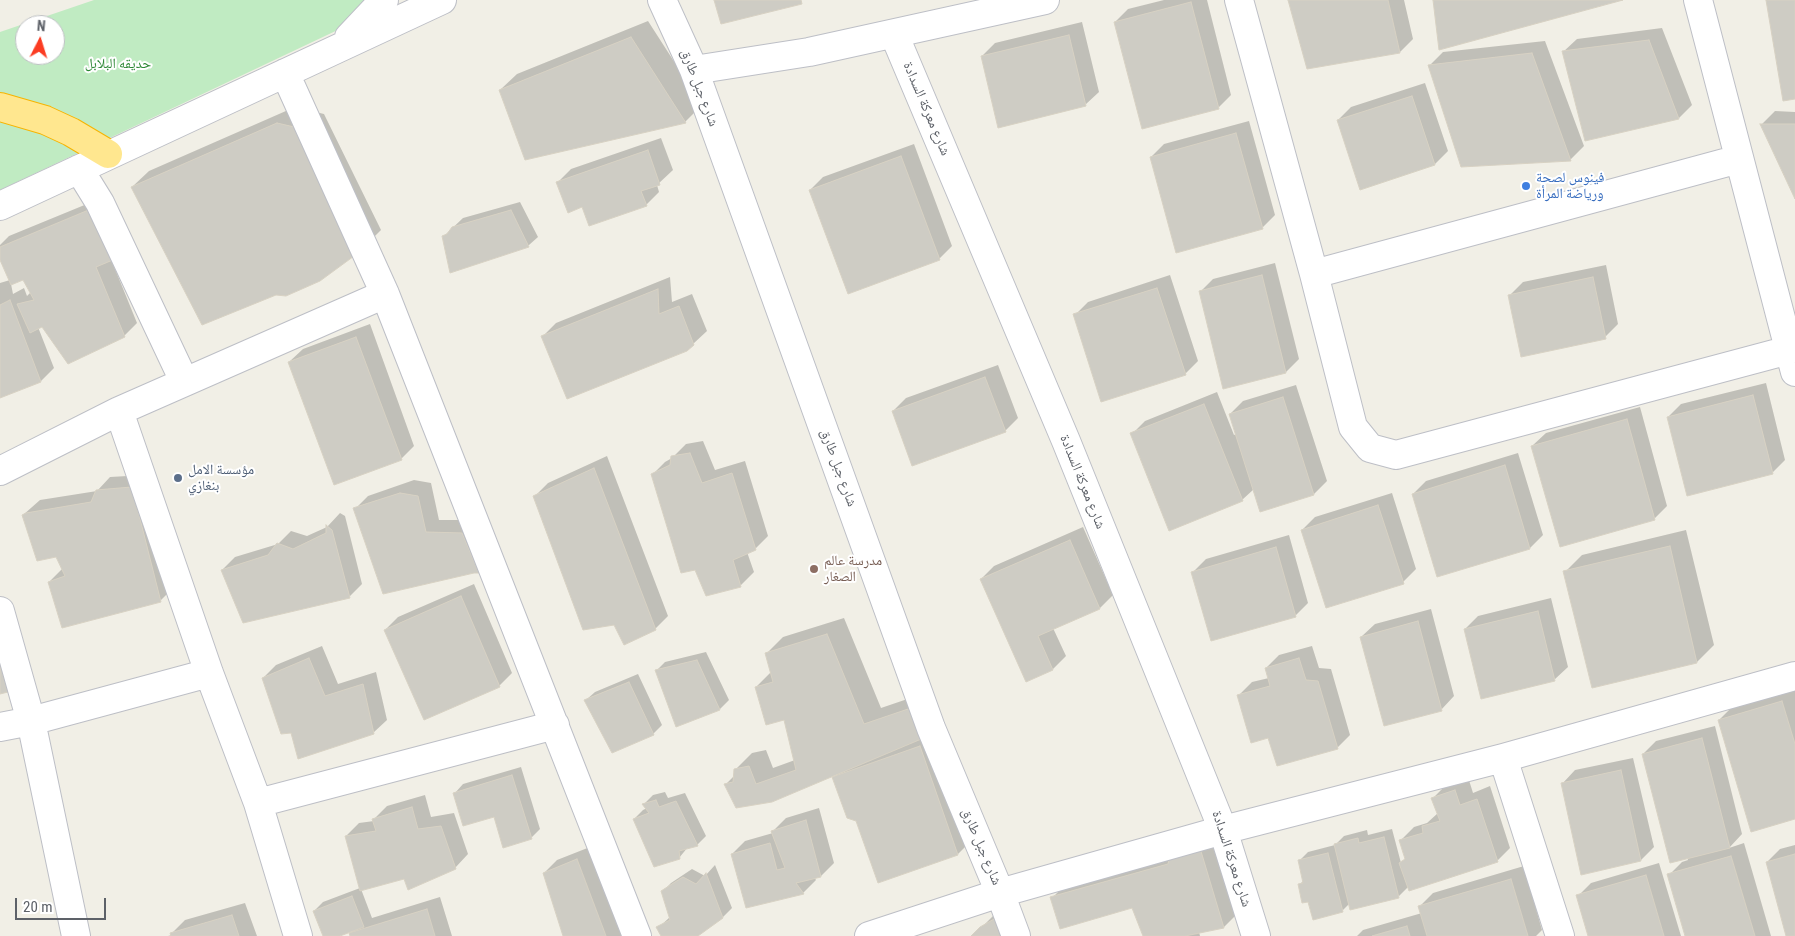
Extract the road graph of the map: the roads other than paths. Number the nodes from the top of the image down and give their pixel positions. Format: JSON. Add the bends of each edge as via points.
{"nodes":[{"id":1,"x":384,"y":0,"type":"edge"},
{"id":2,"x":442,"y":0,"type":"edge"},
{"id":3,"x":662,"y":0,"type":"edge"},
{"id":4,"x":1045,"y":0,"type":"edge"},
{"id":5,"x":1239,"y":0,"type":"edge"},
{"id":6,"x":1698,"y":0,"type":"edge"},
{"id":7,"x":894,"y":34,"type":"junction"},
{"id":8,"x":340,"y":48,"type":"junction"},
{"id":9,"x":694,"y":70,"type":"junction"},
{"id":10,"x":286,"y":73,"type":"junction"},
{"id":11,"x":0,"y":107,"type":"edge"},
{"id":12,"x":108,"y":154,"type":"junction"},
{"id":13,"x":1739,"y":160,"type":"junction"},
{"id":14,"x":79,"y":169,"type":"junction"},
{"id":15,"x":0,"y":206,"type":"edge"},
{"id":16,"x":1314,"y":274,"type":"junction"},
{"id":17,"x":385,"y":294,"type":"junction"},
{"id":18,"x":1792,"y":361,"type":"edge"},
{"id":19,"x":184,"y":381,"type":"junction"},
{"id":20,"x":118,"y":411,"type":"junction"},
{"id":21,"x":0,"y":471,"type":"edge"},
{"id":22,"x":0,"y":611,"type":"edge"},
{"id":23,"x":209,"y":673,"type":"junction"},
{"id":24,"x":1795,"y":676,"type":"edge"},
{"id":25,"x":31,"y":720,"type":"junction"},
{"id":26,"x":555,"y":725,"type":"junction"},
{"id":27,"x":0,"y":727,"type":"edge"},
{"id":28,"x":1503,"y":758,"type":"junction"},
{"id":29,"x":258,"y":803,"type":"junction"},
{"id":30,"x":1224,"y":830,"type":"junction"},
{"id":31,"x":1000,"y":893,"type":"junction"},
{"id":32,"x":76,"y":936,"type":"edge"},
{"id":33,"x":298,"y":936,"type":"edge"},
{"id":34,"x":637,"y":936,"type":"edge"},
{"id":35,"x":869,"y":936,"type":"edge"},
{"id":36,"x":1016,"y":936,"type":"edge"},
{"id":37,"x":1256,"y":936,"type":"edge"},
{"id":38,"x":1560,"y":936,"type":"edge"}],
"edges":[{"from":1,"to":8,"type":"street"},
{"from":2,"to":8,"type":"street"},
{"from":3,"to":9,"type":"street","name":"شارع جبل طارق"},
{"from":4,"to":7,"type":"street"},
{"from":5,"to":16,"type":"street"},
{"from":6,"to":13,"type":"street"},
{"from":7,"to":9,"type":"street","via":[[809,52]]},
{"from":7,"to":30,"type":"street","name":"شارع معركة السدادة","via":[[1066,441]]},
{"from":8,"to":10,"type":"street"},
{"from":9,"to":31,"type":"street","name":"شارع جبل طارق","via":[[931,728]]},
{"from":10,"to":12,"type":"street"},
{"from":10,"to":17,"type":"street"},
{"from":11,"to":12,"type":"highway","via":[[45,120]]},
{"from":12,"to":14,"type":"street"},
{"from":13,"to":16,"type":"street"},
{"from":13,"to":18,"type":"street"},
{"from":14,"to":15,"type":"street"},
{"from":14,"to":19,"type":"street","via":[[100,203]]},
{"from":16,"to":18,"type":"street","via":[[1353,428],[1370,448],[1396,455]]},
{"from":17,"to":19,"type":"street"},
{"from":17,"to":26,"type":"street"},
{"from":19,"to":20,"type":"street"},
{"from":20,"to":21,"type":"street"},
{"from":20,"to":23,"type":"street"},
{"from":22,"to":25,"type":"street"},
{"from":23,"to":25,"type":"street"},
{"from":23,"to":29,"type":"street"},
{"from":24,"to":28,"type":"street"},
{"from":25,"to":27,"type":"street"},
{"from":25,"to":32,"type":"street"},
{"from":26,"to":29,"type":"street"},
{"from":26,"to":34,"type":"street"},
{"from":28,"to":30,"type":"street"},
{"from":28,"to":38,"type":"street"},
{"from":29,"to":33,"type":"street"},
{"from":30,"to":31,"type":"street"},
{"from":30,"to":37,"type":"street","name":"شارع معركة السدادة"},
{"from":31,"to":35,"type":"street"},
{"from":31,"to":36,"type":"street","name":"شارع جبل طارق"}]}
